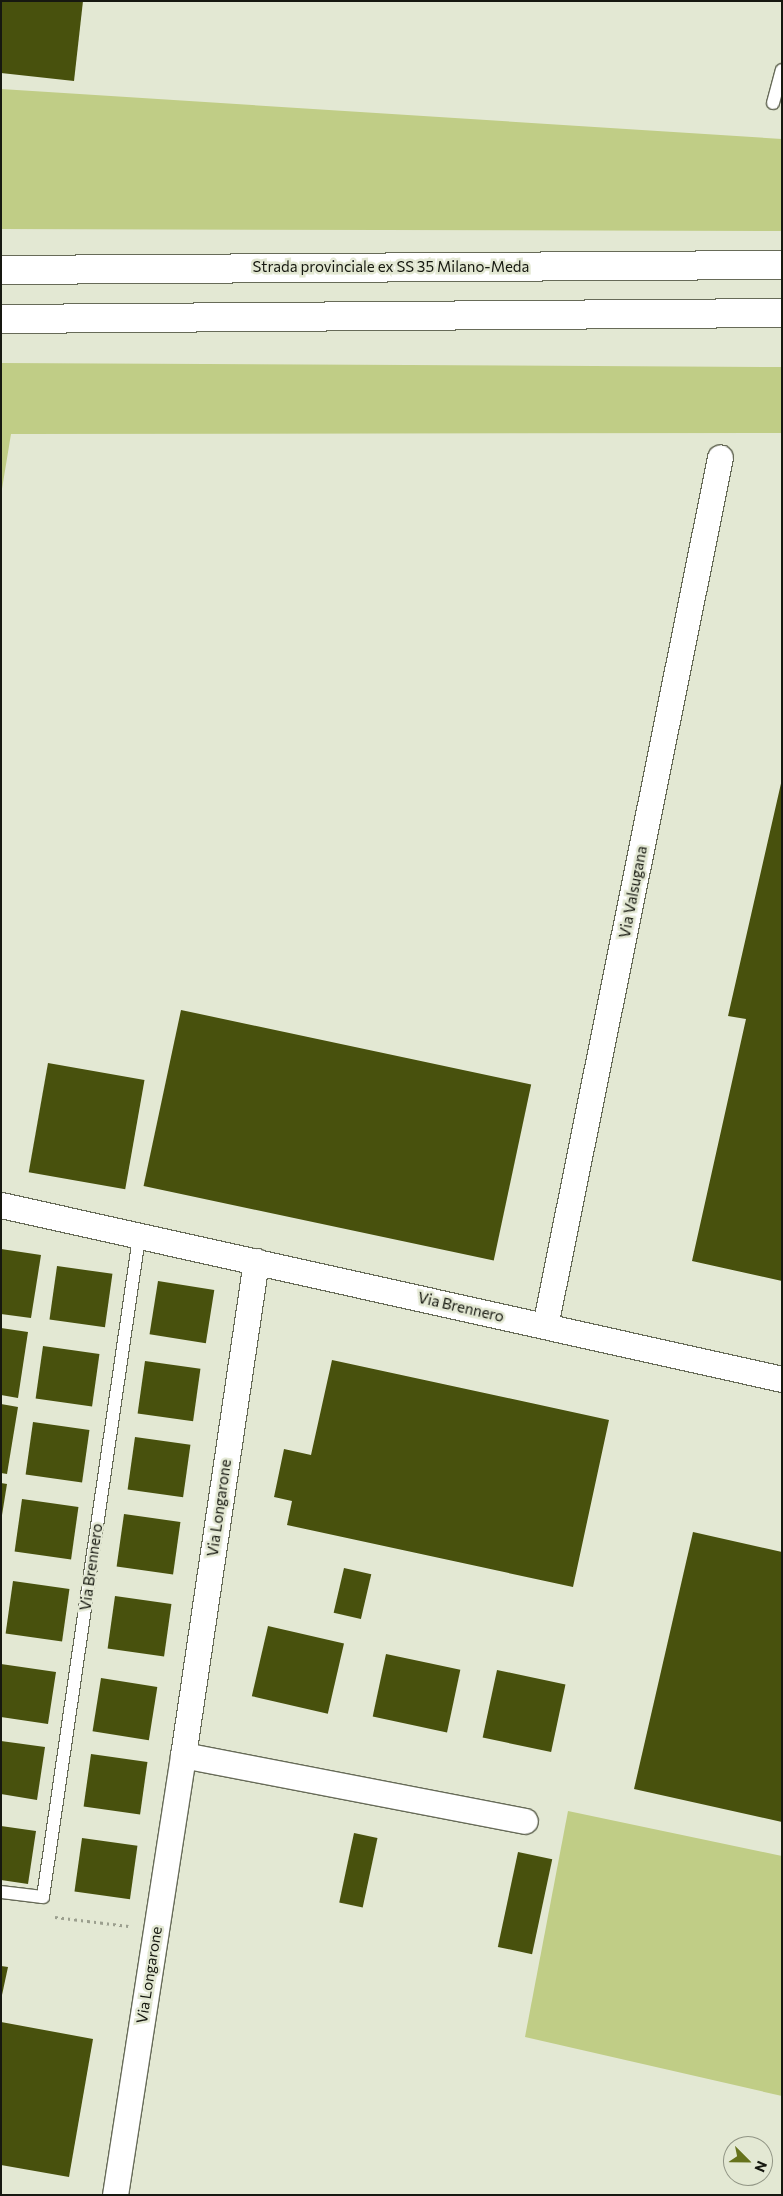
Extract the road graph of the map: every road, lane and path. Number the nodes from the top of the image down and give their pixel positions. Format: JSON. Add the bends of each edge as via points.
{"nodes":[{"id":1,"x":782,"y":70,"type":"edge"},
{"id":2,"x":773,"y":103,"type":"dead end"},
{"id":3,"x":782,"y":265,"type":"edge"},
{"id":4,"x":1,"y":270,"type":"edge"},
{"id":5,"x":782,"y":313,"type":"edge"},
{"id":6,"x":1,"y":319,"type":"edge"},
{"id":7,"x":720,"y":457,"type":"dead end"},
{"id":8,"x":1,"y":1205,"type":"edge"},
{"id":9,"x":139,"y":1237,"type":"junction"},
{"id":10,"x":256,"y":1261,"type":"junction"},
{"id":11,"x":545,"y":1326,"type":"junction"},
{"id":12,"x":782,"y":1379,"type":"edge"},
{"id":13,"x":182,"y":1755,"type":"junction"},
{"id":14,"x":525,"y":1821,"type":"dead end"},
{"id":15,"x":1,"y":1892,"type":"edge"},
{"id":16,"x":50,"y":1916,"type":"dead end"},
{"id":17,"x":156,"y":1930,"type":"junction"},
{"id":18,"x":115,"y":2195,"type":"edge"}],
"edges":[{"from":1,"to":2,"type":"lane"},
{"from":3,"to":4,"type":"highway","name":"Strada provinciale ex SS 35 Milano-Meda"},
{"from":5,"to":6,"type":"highway"},
{"from":7,"to":11,"type":"street","name":"Via Valsugana"},
{"from":8,"to":9,"type":"street","name":"Via Brennero"},
{"from":9,"to":10,"type":"street","name":"Via Brennero"},
{"from":9,"to":15,"type":"lane","name":"Via Brennero","via":[[43,1897]]},
{"from":10,"to":11,"type":"street","name":"Via Brennero"},
{"from":10,"to":13,"type":"street","name":"Via Longarone"},
{"from":11,"to":12,"type":"street","name":"Via Brennero"},
{"from":13,"to":14,"type":"street"},
{"from":13,"to":17,"type":"street","name":"Via Longarone"},
{"from":16,"to":17,"type":"path"},
{"from":17,"to":18,"type":"street","name":"Via Longarone"}]}
